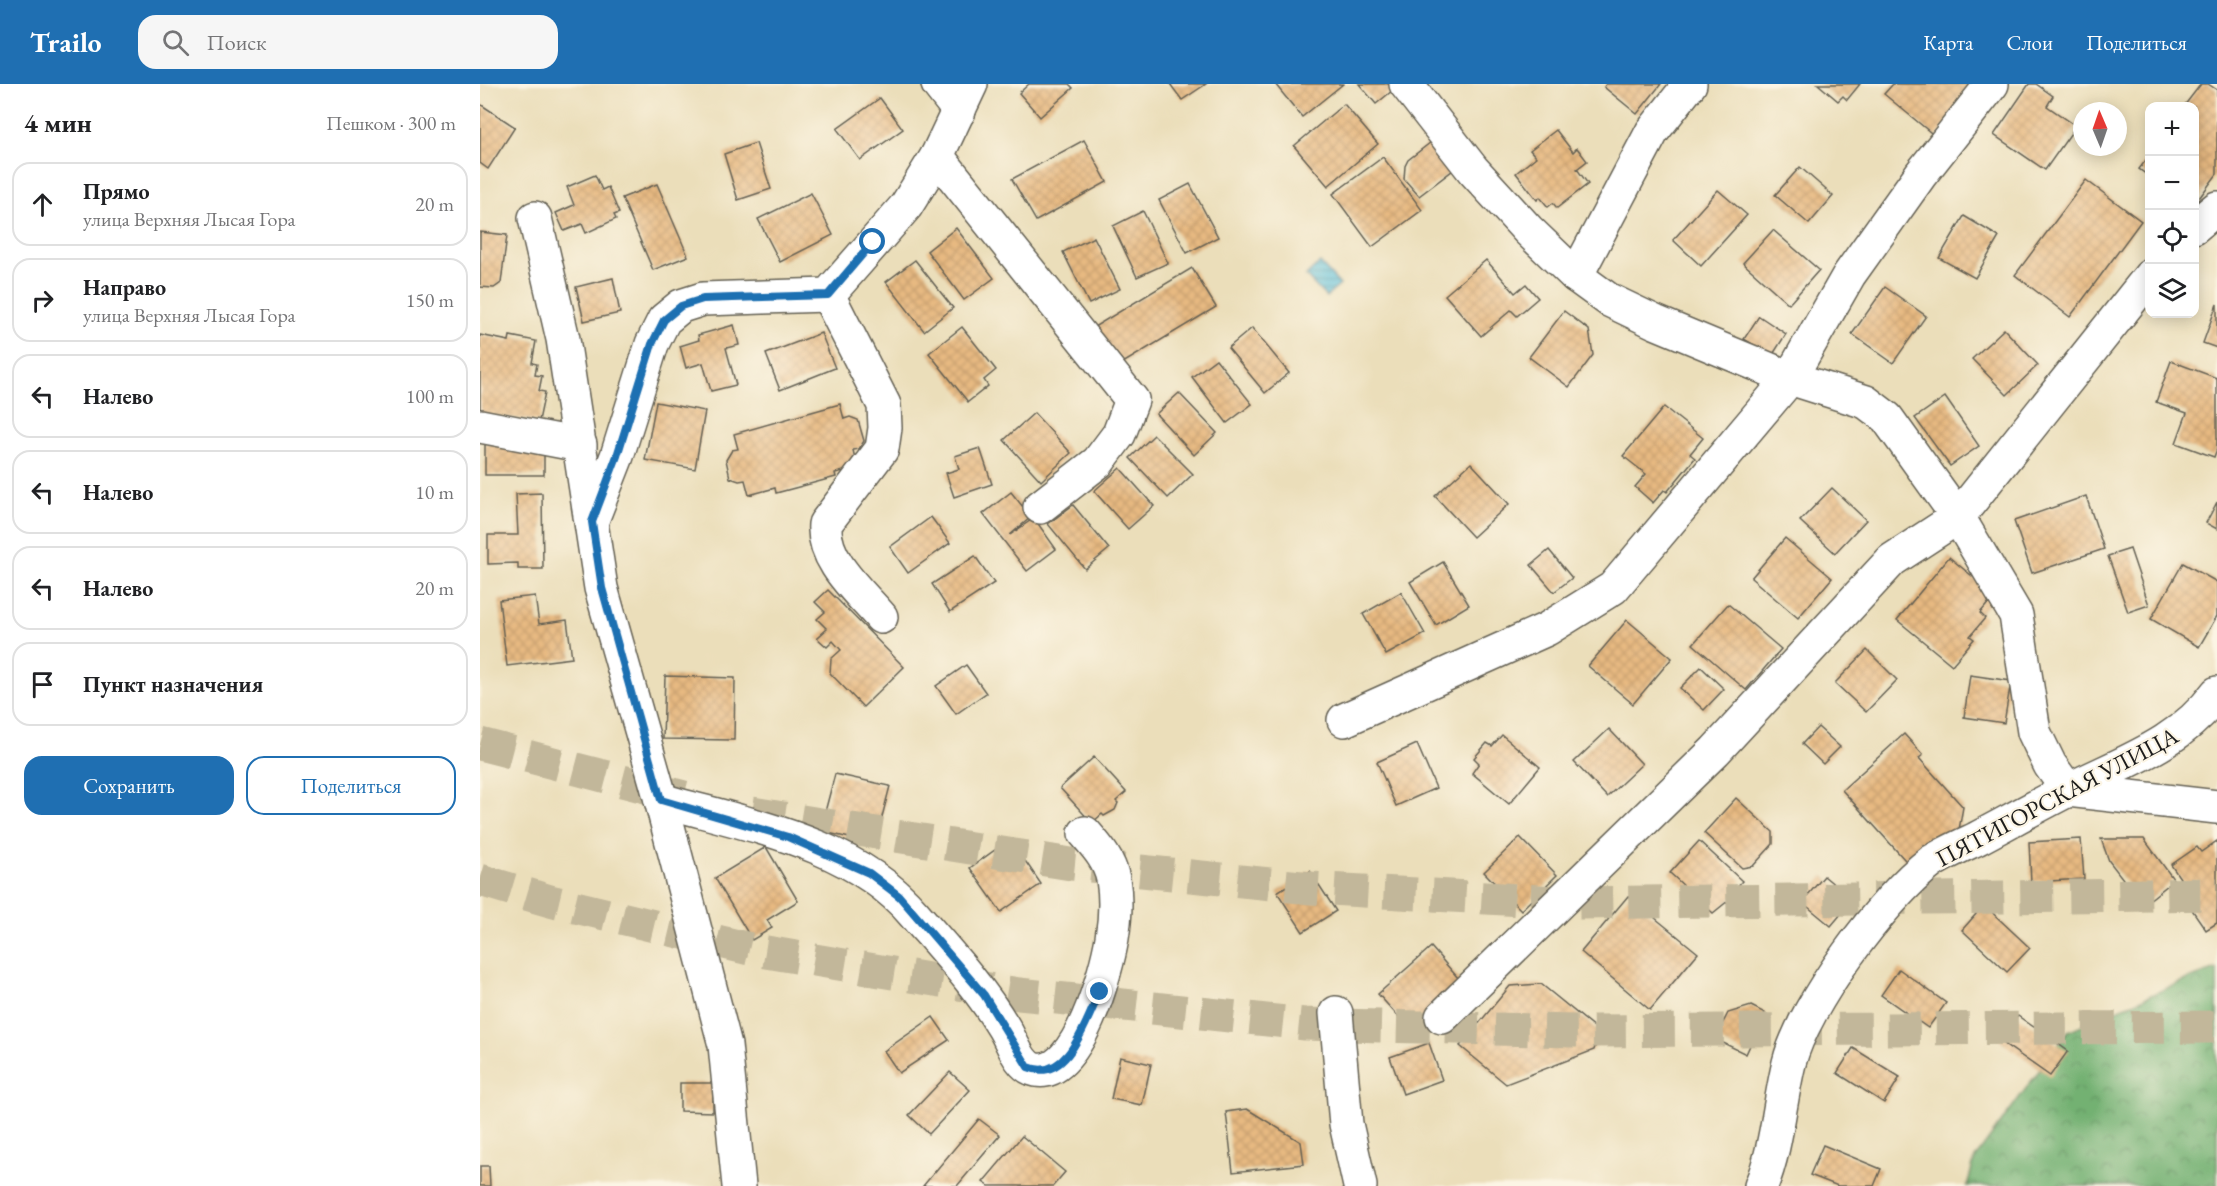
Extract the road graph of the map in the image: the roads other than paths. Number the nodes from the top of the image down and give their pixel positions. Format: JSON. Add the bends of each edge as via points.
{"nodes":[{"id":1,"x":938,"y":84,"type":"edge"},
{"id":2,"x":1406,"y":84,"type":"edge"},
{"id":3,"x":1690,"y":84,"type":"edge"},
{"id":4,"x":1992,"y":84,"type":"edge"},
{"id":5,"x":965,"y":98,"type":"edge"},
{"id":6,"x":937,"y":156,"type":"junction"},
{"id":7,"x":2217,"y":208,"type":"edge"},
{"id":8,"x":535,"y":218,"type":"dead end"},
{"id":9,"x":2199,"y":223,"type":"edge"},
{"id":10,"x":1576,"y":276,"type":"junction"},
{"id":11,"x":2145,"y":282,"type":"edge"},
{"id":12,"x":828,"y":295,"type":"junction"},
{"id":13,"x":1790,"y":378,"type":"junction"},
{"id":14,"x":480,"y":426,"type":"edge"},
{"id":15,"x":580,"y":445,"type":"junction"},
{"id":16,"x":1040,"y":507,"type":"dead end"},
{"id":17,"x":1959,"y":517,"type":"junction"},
{"id":18,"x":592,"y":522,"type":"junction"},
{"id":19,"x":881,"y":617,"type":"dead end"},
{"id":20,"x":2217,"y":693,"type":"edge"},
{"id":21,"x":1344,"y":720,"type":"dead end"},
{"id":22,"x":2068,"y":790,"type":"junction"},
{"id":23,"x":661,"y":800,"type":"junction"},
{"id":24,"x":2217,"y":807,"type":"edge"},
{"id":25,"x":1085,"y":833,"type":"dead end"},
{"id":26,"x":1336,"y":1012,"type":"dead end"},
{"id":27,"x":1442,"y":1017,"type":"dead end"},
{"id":28,"x":740,"y":1186,"type":"edge"},
{"id":29,"x":1360,"y":1186,"type":"edge"},
{"id":30,"x":1761,"y":1186,"type":"edge"}],
"edges":[{"from":1,"to":5,"type":"street"},
{"from":2,"to":10,"type":"street","via":[[1473,170]]},
{"from":3,"to":10,"type":"street","via":[[1652,132]]},
{"from":4,"to":13,"type":"street","via":[[1849,275]]},
{"from":5,"to":6,"type":"street"},
{"from":6,"to":12,"type":"street","via":[[906,206]]},
{"from":6,"to":16,"type":"street","via":[[1132,399],[1119,434],[1098,462]]},
{"from":7,"to":9,"type":"street"},
{"from":8,"to":15,"type":"street","via":[[563,339]]},
{"from":10,"to":13,"type":"street","via":[[1609,300],[1655,322]]},
{"from":11,"to":17,"type":"street"},
{"from":12,"to":18,"type":"street","via":[[703,299],[681,306],[664,320],[652,344]]},
{"from":12,"to":19,"type":"street","via":[[884,405],[885,428],[882,449],[825,524],[824,536],[835,562]]},
{"from":13,"to":17,"type":"street","via":[[1866,402],[1887,418]]},
{"from":13,"to":21,"type":"street","via":[[1613,588],[1547,629]]},
{"from":14,"to":15,"type":"street"},
{"from":15,"to":18,"type":"street"},
{"from":17,"to":22,"type":"street","via":[[2016,615],[2034,732]]},
{"from":17,"to":27,"type":"street","via":[[1892,560],[1715,752]]},
{"from":18,"to":23,"type":"street","via":[[602,588]]},
{"from":20,"to":22,"type":"street","name":"ПЯТИГОРСКАЯ УЛИЦА","via":[[2181,732]]},
{"from":22,"to":24,"type":"street"},
{"from":22,"to":30,"type":"street","name":"ПЯТИГОРСКАЯ УЛИЦА","via":[[1931,862],[1887,905],[1845,957],[1797,1034]]},
{"from":23,"to":25,"type":"street","via":[[788,837],[869,873],[899,896],[976,986],[1019,1056],[1037,1071],[1052,1069],[1068,1058],[1100,992],[1112,937],[1113,879],[1107,860]]},
{"from":23,"to":28,"type":"street","via":[[725,1045]]},
{"from":26,"to":29,"type":"street","via":[[1346,1124]]}]}
